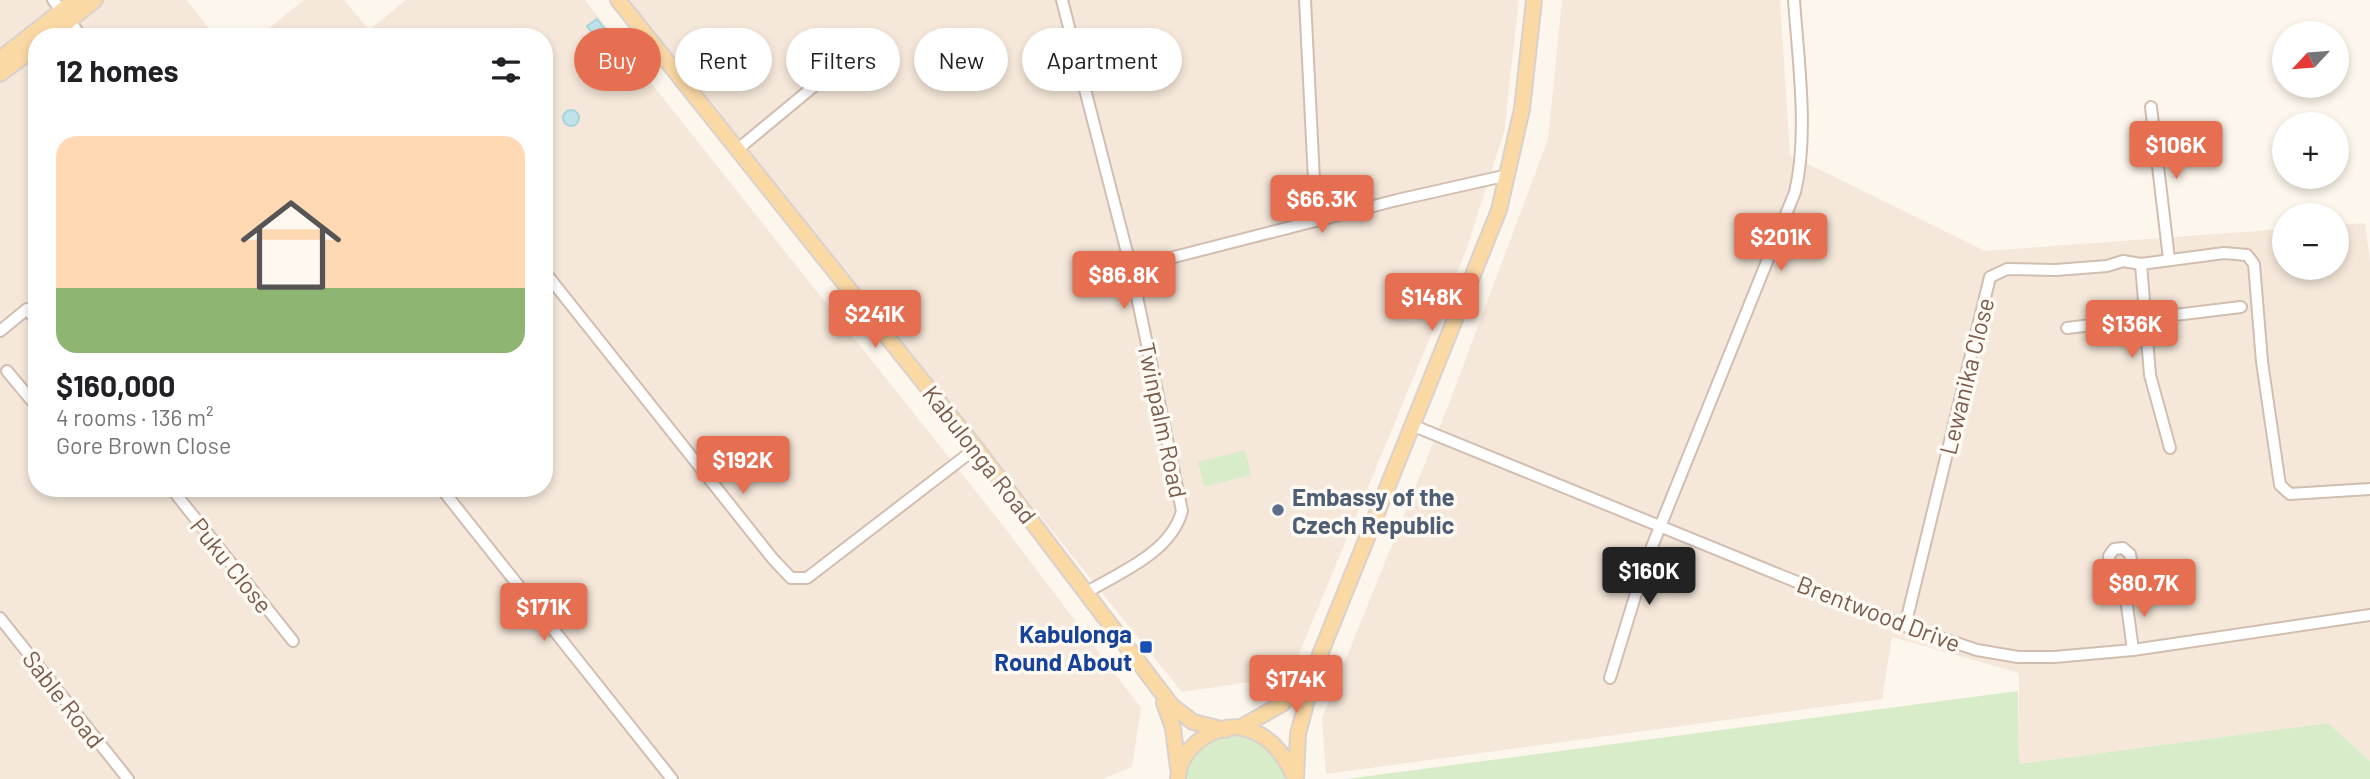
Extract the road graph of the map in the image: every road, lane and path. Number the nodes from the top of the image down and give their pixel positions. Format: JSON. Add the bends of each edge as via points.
{"nodes":[{"id":1,"x":75,"y":0,"type":"edge"},
{"id":2,"x":95,"y":0,"type":"edge"},
{"id":3,"x":618,"y":0,"type":"edge"},
{"id":4,"x":1062,"y":0,"type":"edge"},
{"id":5,"x":1305,"y":0,"type":"edge"},
{"id":6,"x":1534,"y":0,"type":"edge"},
{"id":7,"x":1794,"y":0,"type":"edge"},
{"id":8,"x":61,"y":11,"type":"edge"},
{"id":9,"x":39,"y":28,"type":"edge"},
{"id":10,"x":53,"y":28,"type":"edge"},
{"id":11,"x":75,"y":28,"type":"edge"},
{"id":12,"x":28,"y":37,"type":"edge"},
{"id":13,"x":28,"y":53,"type":"edge"},
{"id":14,"x":0,"y":59,"type":"edge"},
{"id":15,"x":0,"y":74,"type":"edge"},
{"id":16,"x":808,"y":91,"type":"edge"},
{"id":17,"x":2151,"y":107,"type":"dead end"},
{"id":18,"x":738,"y":149,"type":"junction"},
{"id":19,"x":1508,"y":175,"type":"junction"},
{"id":20,"x":1316,"y":220,"type":"junction"},
{"id":21,"x":2169,"y":259,"type":"junction"},
{"id":22,"x":2141,"y":264,"type":"junction"},
{"id":23,"x":1131,"y":268,"type":"junction"},
{"id":24,"x":553,"y":282,"type":"edge"},
{"id":25,"x":2241,"y":307,"type":"dead end"},
{"id":26,"x":28,"y":310,"type":"edge"},
{"id":27,"x":2145,"y":317,"type":"junction"},
{"id":28,"x":2067,"y":328,"type":"dead end"},
{"id":29,"x":0,"y":331,"type":"edge"},
{"id":30,"x":7,"y":371,"type":"dead end"},
{"id":31,"x":28,"y":396,"type":"edge"},
{"id":32,"x":1414,"y":426,"type":"junction"},
{"id":33,"x":976,"y":448,"type":"junction"},
{"id":34,"x":2170,"y":448,"type":"dead end"},
{"id":35,"x":2370,"y":489,"type":"edge"},
{"id":36,"x":178,"y":497,"type":"edge"},
{"id":37,"x":448,"y":497,"type":"edge"},
{"id":38,"x":1660,"y":526,"type":"junction"},
{"id":39,"x":2125,"y":591,"type":"dead end"},
{"id":40,"x":1087,"y":592,"type":"junction"},
{"id":41,"x":2370,"y":615,"type":"edge"},
{"id":42,"x":0,"y":618,"type":"edge"},
{"id":43,"x":1905,"y":625,"type":"junction"},
{"id":44,"x":293,"y":641,"type":"dead end"},
{"id":45,"x":2133,"y":650,"type":"junction"},
{"id":46,"x":1317,"y":662,"type":"junction"},
{"id":47,"x":1610,"y":678,"type":"dead end"},
{"id":48,"x":1154,"y":682,"type":"junction"},
{"id":49,"x":1241,"y":727,"type":"junction"},
{"id":50,"x":1225,"y":730,"type":"junction"},
{"id":51,"x":1178,"y":776,"type":"edge"},
{"id":52,"x":128,"y":779,"type":"edge"},
{"id":53,"x":672,"y":779,"type":"edge"},
{"id":54,"x":1296,"y":779,"type":"edge"}],
"edges":[{"from":1,"to":8,"type":"main road"},
{"from":2,"to":8,"type":"main road"},
{"from":3,"to":18,"type":"main road","name":"Kabulonga Road"},
{"from":4,"to":23,"type":"street","name":"Twinpalm Road"},
{"from":5,"to":20,"type":"street"},
{"from":6,"to":19,"type":"main road","via":[[1522,109]]},
{"from":7,"to":38,"type":"street","via":[[1801,141],[1797,182]]},
{"from":8,"to":9,"type":"main road"},
{"from":8,"to":10,"type":"main road"},
{"from":8,"to":11,"type":"street"},
{"from":12,"to":14,"type":"main road"},
{"from":13,"to":15,"type":"main road"},
{"from":16,"to":18,"type":"street"},
{"from":17,"to":21,"type":"street"},
{"from":18,"to":33,"type":"main road","name":"Kabulonga Road"},
{"from":19,"to":20,"type":"street"},
{"from":19,"to":32,"type":"main road","via":[[1499,210]]},
{"from":20,"to":23,"type":"street"},
{"from":21,"to":22,"type":"street"},
{"from":21,"to":35,"type":"street","via":[[2236,253],[2247,255],[2254,264],[2262,362],[2277,475],[2284,492]]},
{"from":22,"to":27,"type":"street"},
{"from":22,"to":43,"type":"street","name":"Lewanika Close","via":[[2123,261],[2056,270],[2007,269],[1990,277]]},
{"from":23,"to":40,"type":"street","name":"Twinpalm Road","via":[[1182,512],[1157,549]]},
{"from":24,"to":33,"type":"street","via":[[791,578],[807,578]]},
{"from":25,"to":27,"type":"street"},
{"from":26,"to":29,"type":"street"},
{"from":27,"to":28,"type":"street"},
{"from":27,"to":34,"type":"street","via":[[2150,374]]},
{"from":30,"to":31,"type":"street"},
{"from":32,"to":38,"type":"street","name":"Brentwood Drive"},
{"from":32,"to":46,"type":"main road"},
{"from":33,"to":40,"type":"main road","name":"Kabulonga Road"},
{"from":36,"to":44,"type":"street","name":"Puku Close"},
{"from":37,"to":53,"type":"street"},
{"from":38,"to":43,"type":"street","name":"Brentwood Drive"},
{"from":38,"to":47,"type":"street"},
{"from":39,"to":45,"type":"street"},
{"from":40,"to":48,"type":"main road","name":"Kabulonga Road"},
{"from":41,"to":45,"type":"street","name":"Brentwood Drive"},
{"from":42,"to":52,"type":"street","name":"Sable Road"},
{"from":43,"to":45,"type":"street","name":"Brentwood Drive","via":[[1977,650],[2018,657],[2081,657]]},
{"from":46,"to":49,"type":"main road","via":[[1282,704]]},
{"from":46,"to":54,"type":"main road","via":[[1298,734]]},
{"from":48,"to":50,"type":"main road","name":"Kabulonga Road","via":[[1187,718]]},
{"from":48,"to":51,"type":"main road","name":"Kabulonga Road","via":[[1172,720]]},
{"from":49,"to":50,"type":"main road"},
{"from":49,"to":54,"type":"main road","via":[[1272,742]]},
{"from":50,"to":51,"type":"main road","via":[[1191,747]]}]}
